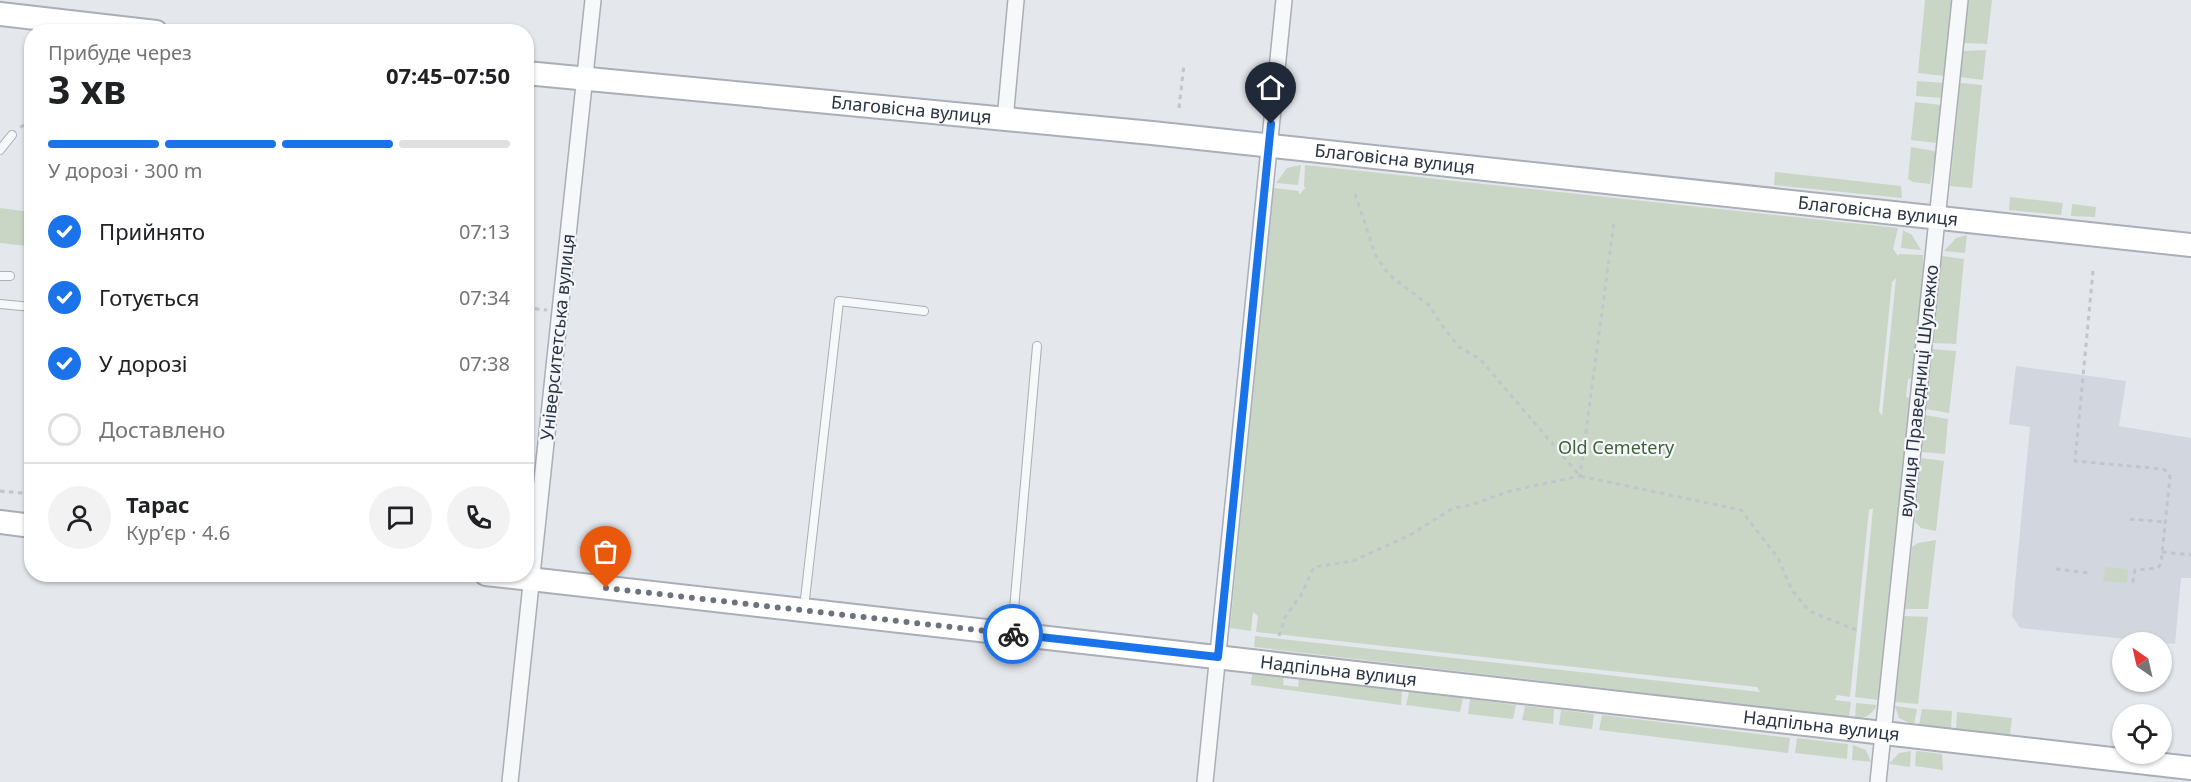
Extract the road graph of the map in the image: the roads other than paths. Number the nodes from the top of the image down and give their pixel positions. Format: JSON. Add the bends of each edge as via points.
{"nodes":[{"id":1,"x":593,"y":0,"type":"edge"},
{"id":2,"x":1016,"y":0,"type":"edge"},
{"id":3,"x":1284,"y":0,"type":"edge"},
{"id":4,"x":1960,"y":0,"type":"edge"},
{"id":5,"x":0,"y":14,"type":"edge"},
{"id":6,"x":87,"y":24,"type":"edge"},
{"id":7,"x":534,"y":75,"type":"edge"},
{"id":8,"x":585,"y":81,"type":"junction"},
{"id":9,"x":1005,"y":120,"type":"junction"},
{"id":10,"x":12,"y":135,"type":"dead end"},
{"id":11,"x":1269,"y":147,"type":"junction"},
{"id":12,"x":0,"y":150,"type":"edge"},
{"id":13,"x":1937,"y":217,"type":"junction"},
{"id":14,"x":2191,"y":245,"type":"edge"},
{"id":15,"x":0,"y":276,"type":"edge"},
{"id":16,"x":10,"y":276,"type":"dead end"},
{"id":17,"x":0,"y":304,"type":"edge"},
{"id":18,"x":24,"y":306,"type":"edge"},
{"id":19,"x":924,"y":311,"type":"dead end"},
{"id":20,"x":1037,"y":346,"type":"dead end"},
{"id":21,"x":0,"y":522,"type":"edge"},
{"id":22,"x":24,"y":525,"type":"edge"},
{"id":23,"x":534,"y":552,"type":"edge"},
{"id":24,"x":534,"y":580,"type":"edge"},
{"id":25,"x":531,"y":582,"type":"edge"},
{"id":26,"x":803,"y":610,"type":"junction"},
{"id":27,"x":1012,"y":633,"type":"junction"},
{"id":28,"x":1218,"y":657,"type":"junction"},
{"id":29,"x":1882,"y":734,"type":"junction"},
{"id":30,"x":2191,"y":768,"type":"edge"},
{"id":31,"x":510,"y":782,"type":"edge"},
{"id":32,"x":1205,"y":782,"type":"edge"},
{"id":33,"x":1878,"y":782,"type":"edge"}],
"edges":[{"from":1,"to":8,"type":"street","name":"Університетська вулиця"},
{"from":2,"to":9,"type":"street"},
{"from":3,"to":11,"type":"street"},
{"from":4,"to":13,"type":"street","name":"вулиця Праведниці Шулежко"},
{"from":5,"to":6,"type":"main road"},
{"from":7,"to":8,"type":"main road","name":"Благовісна вулиця"},
{"from":8,"to":9,"type":"main road","name":"Благовісна вулиця"},
{"from":8,"to":23,"type":"street","name":"Університетська вулиця"},
{"from":9,"to":11,"type":"main road","name":"Благовісна вулиця"},
{"from":10,"to":12,"type":"lane"},
{"from":11,"to":13,"type":"main road","name":"Благовісна вулиця"},
{"from":11,"to":28,"type":"street"},
{"from":13,"to":14,"type":"main road","name":"Благовісна вулиця"},
{"from":13,"to":29,"type":"street","name":"вулиця Праведниці Шулежко"},
{"from":15,"to":16,"type":"lane"},
{"from":17,"to":18,"type":"lane"},
{"from":19,"to":26,"type":"lane","via":[[839,301]]},
{"from":20,"to":27,"type":"lane"},
{"from":21,"to":22,"type":"main road"},
{"from":24,"to":26,"type":"main road","name":"Надпільна вулиця"},
{"from":25,"to":31,"type":"street","name":"Університетська вулиця"},
{"from":26,"to":27,"type":"main road","name":"Надпільна вулиця"},
{"from":27,"to":28,"type":"main road","name":"Надпільна вулиця"},
{"from":28,"to":29,"type":"main road","name":"Надпільна вулиця"},
{"from":28,"to":32,"type":"street"},
{"from":29,"to":30,"type":"main road","name":"Надпільна вулиця"},
{"from":29,"to":33,"type":"street","name":"вулиця Праведниці Шулежко"}]}
